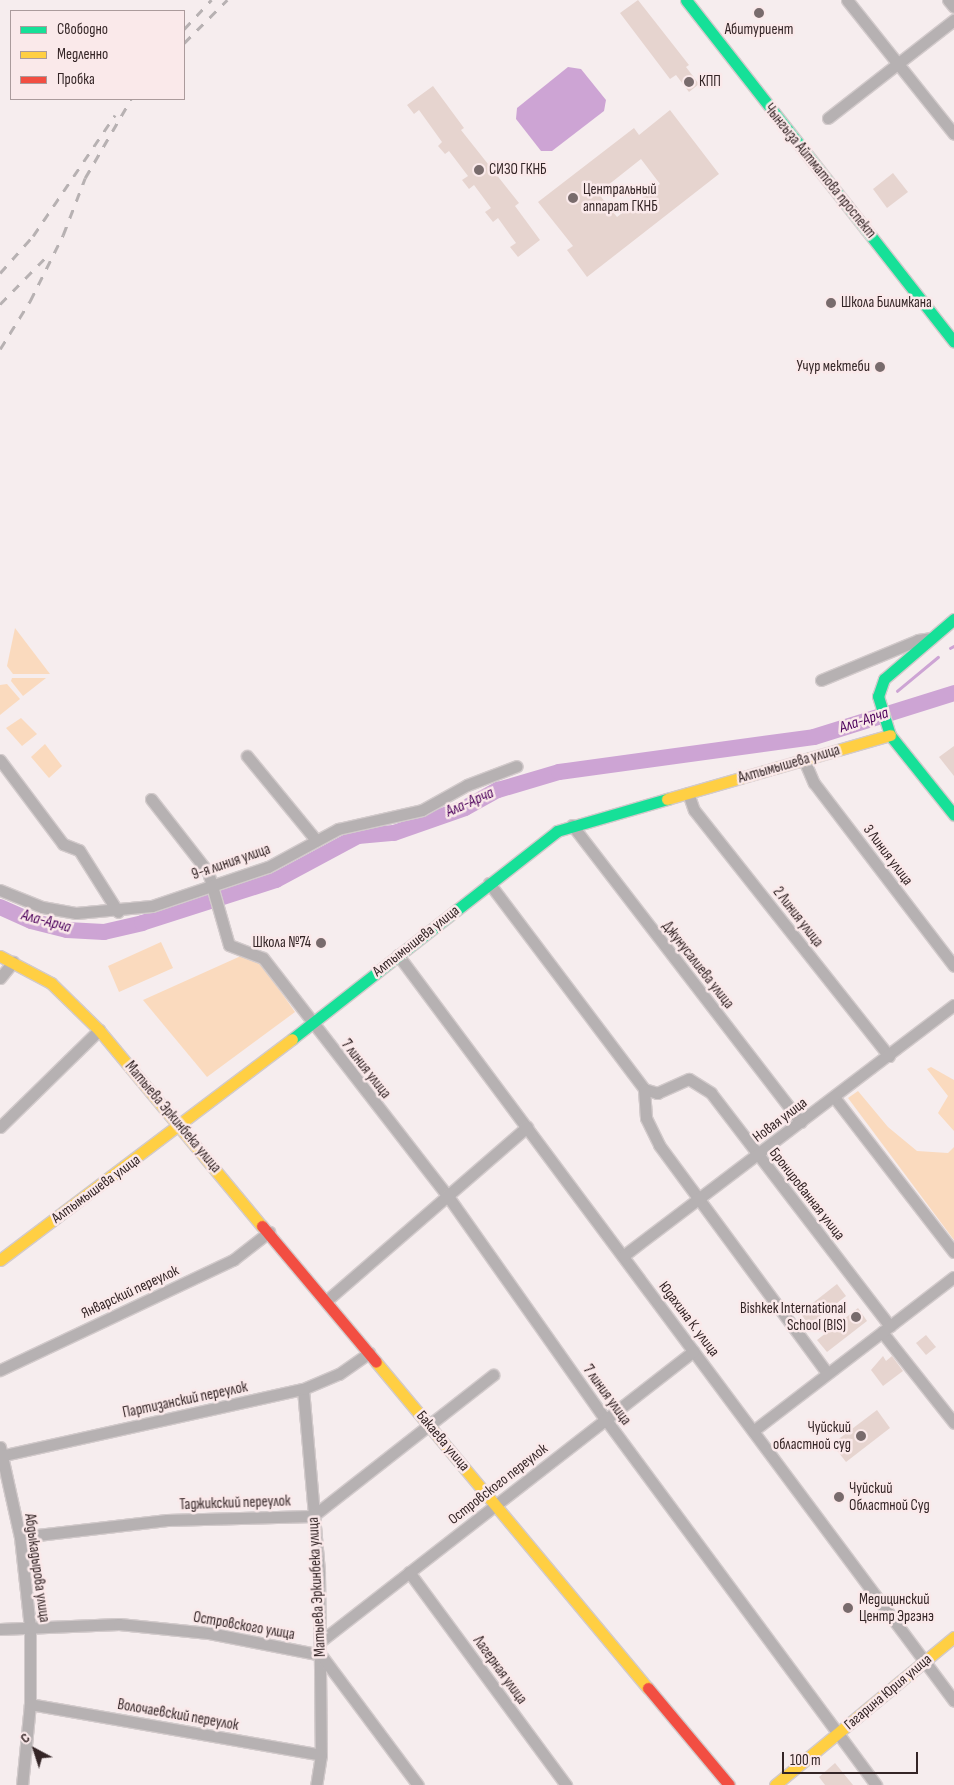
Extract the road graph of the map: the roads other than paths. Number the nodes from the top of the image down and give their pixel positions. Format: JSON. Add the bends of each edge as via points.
{"nodes":[{"id":1,"x":686,"y":0,"type":"edge"},
{"id":2,"x":847,"y":0,"type":"edge"},
{"id":3,"x":948,"y":0,"type":"edge"},
{"id":4,"x":954,"y":7,"type":"edge"},
{"id":5,"x":954,"y":20,"type":"edge"},
{"id":6,"x":898,"y":64,"type":"junction"},
{"id":7,"x":828,"y":118,"type":"dead end"},
{"id":8,"x":954,"y":134,"type":"edge"},
{"id":9,"x":954,"y":342,"type":"edge"},
{"id":10,"x":954,"y":619,"type":"edge"},
{"id":11,"x":933,"y":639,"type":"junction"},
{"id":12,"x":821,"y":680,"type":"dead end"},
{"id":13,"x":888,"y":732,"type":"junction"},
{"id":14,"x":247,"y":756,"type":"dead end"},
{"id":15,"x":0,"y":760,"type":"edge"},
{"id":16,"x":804,"y":760,"type":"junction"},
{"id":17,"x":517,"y":766,"type":"dead end"},
{"id":18,"x":688,"y":793,"type":"junction"},
{"id":19,"x":151,"y":799,"type":"dead end"},
{"id":20,"x":954,"y":816,"type":"edge"},
{"id":21,"x":572,"y":825,"type":"junction"},
{"id":22,"x":316,"y":840,"type":"junction"},
{"id":23,"x":489,"y":884,"type":"junction"},
{"id":24,"x":211,"y":886,"type":"junction"},
{"id":25,"x":0,"y":890,"type":"edge"},
{"id":26,"x":118,"y":912,"type":"junction"},
{"id":27,"x":398,"y":955,"type":"junction"},
{"id":28,"x":0,"y":956,"type":"edge"},
{"id":29,"x":13,"y":962,"type":"junction"},
{"id":30,"x":954,"y":966,"type":"edge"},
{"id":31,"x":0,"y":978,"type":"edge"},
{"id":32,"x":954,"y":1005,"type":"edge"},
{"id":33,"x":312,"y":1024,"type":"junction"},
{"id":34,"x":99,"y":1030,"type":"junction"},
{"id":35,"x":889,"y":1056,"type":"junction"},
{"id":36,"x":644,"y":1089,"type":"junction"},
{"id":37,"x":834,"y":1097,"type":"junction"},
{"id":38,"x":801,"y":1122,"type":"junction"},
{"id":39,"x":182,"y":1126,"type":"junction"},
{"id":40,"x":0,"y":1127,"type":"edge"},
{"id":41,"x":527,"y":1127,"type":"junction"},
{"id":42,"x":758,"y":1156,"type":"junction"},
{"id":43,"x":447,"y":1195,"type":"junction"},
{"id":44,"x":699,"y":1200,"type":"junction"},
{"id":45,"x":269,"y":1232,"type":"junction"},
{"id":46,"x":954,"y":1252,"type":"edge"},
{"id":47,"x":623,"y":1256,"type":"junction"},
{"id":48,"x":0,"y":1260,"type":"edge"},
{"id":49,"x":954,"y":1277,"type":"edge"},
{"id":50,"x":326,"y":1301,"type":"junction"},
{"id":51,"x":886,"y":1329,"type":"junction"},
{"id":52,"x":694,"y":1351,"type":"junction"},
{"id":53,"x":369,"y":1353,"type":"junction"},
{"id":54,"x":0,"y":1370,"type":"edge"},
{"id":55,"x":827,"y":1373,"type":"junction"},
{"id":56,"x":493,"y":1375,"type":"dead end"},
{"id":57,"x":302,"y":1389,"type":"junction"},
{"id":58,"x":606,"y":1420,"type":"junction"},
{"id":59,"x":954,"y":1423,"type":"edge"},
{"id":60,"x":430,"y":1426,"type":"junction"},
{"id":61,"x":753,"y":1431,"type":"junction"},
{"id":62,"x":1,"y":1452,"type":"edge"},
{"id":63,"x":496,"y":1505,"type":"junction"},
{"id":64,"x":313,"y":1516,"type":"junction"},
{"id":65,"x":20,"y":1537,"type":"junction"},
{"id":66,"x":409,"y":1572,"type":"junction"},
{"id":67,"x":30,"y":1628,"type":"junction"},
{"id":68,"x":0,"y":1629,"type":"edge"},
{"id":69,"x":954,"y":1637,"type":"edge"},
{"id":70,"x":321,"y":1641,"type":"junction"},
{"id":71,"x":321,"y":1655,"type":"junction"},
{"id":72,"x":923,"y":1663,"type":"junction"},
{"id":73,"x":954,"y":1701,"type":"edge"},
{"id":74,"x":30,"y":1704,"type":"junction"},
{"id":75,"x":836,"y":1735,"type":"junction"},
{"id":76,"x":321,"y":1755,"type":"junction"},
{"id":77,"x":22,"y":1785,"type":"edge"},
{"id":78,"x":316,"y":1785,"type":"edge"},
{"id":79,"x":418,"y":1785,"type":"edge"},
{"id":80,"x":566,"y":1785,"type":"edge"},
{"id":81,"x":729,"y":1785,"type":"edge"},
{"id":82,"x":775,"y":1785,"type":"edge"},
{"id":83,"x":876,"y":1785,"type":"edge"}],
"edges":[{"from":1,"to":9,"type":"main road","name":"Чынгыза Айтматова проспект"},
{"from":2,"to":6,"type":"street"},
{"from":3,"to":4,"type":"street"},
{"from":5,"to":6,"type":"street"},
{"from":6,"to":7,"type":"street"},
{"from":6,"to":8,"type":"street"},
{"from":10,"to":11,"type":"main road"},
{"from":11,"to":12,"type":"street","via":[[918,640]]},
{"from":11,"to":13,"type":"main road","via":[[884,678],[878,689]]},
{"from":13,"to":16,"type":"main road","name":"Алтымышева улица"},
{"from":13,"to":20,"type":"main road"},
{"from":14,"to":22,"type":"street"},
{"from":15,"to":26,"type":"street","via":[[63,844],[79,850]]},
{"from":16,"to":18,"type":"main road","name":"Алтымышева улица"},
{"from":16,"to":30,"type":"street","name":"3 Линия улица","via":[[814,783]]},
{"from":17,"to":22,"type":"street","name":"9-я линия улица","via":[[480,780],[416,812],[354,824]]},
{"from":18,"to":21,"type":"main road","name":"Алтымышева улица"},
{"from":18,"to":35,"type":"street","name":"2 Линия улица","via":[[694,810]]},
{"from":19,"to":24,"type":"street","via":[[208,872]]},
{"from":21,"to":23,"type":"main road","name":"Алтымышева улица","via":[[546,839]]},
{"from":21,"to":38,"type":"street","name":"Джунусалиева улица"},
{"from":22,"to":24,"type":"street","name":"9-я линия улица","via":[[268,867]]},
{"from":23,"to":27,"type":"main road","name":"Алтымышева улица"},
{"from":23,"to":36,"type":"street"},
{"from":24,"to":26,"type":"street","name":"9-я линия улица","via":[[152,906]]},
{"from":24,"to":33,"type":"street","name":"7 линия улица","via":[[229,945],[263,958]]},
{"from":25,"to":26,"type":"street","name":"9-я линия улица","via":[[42,907],[76,912]]},
{"from":27,"to":33,"type":"main road","name":"Алтымышева улица"},
{"from":27,"to":41,"type":"street","name":"Юдахина К. улица"},
{"from":28,"to":29,"type":"main road","name":"Матыева Эркинбека улица"},
{"from":29,"to":31,"type":"street"},
{"from":29,"to":34,"type":"main road","name":"Матыева Эркинбека улица","via":[[64,993]]},
{"from":32,"to":35,"type":"street","name":"Новая улица"},
{"from":33,"to":39,"type":"main road","name":"Алтымышева улица"},
{"from":33,"to":43,"type":"street","name":"7 линия улица"},
{"from":34,"to":39,"type":"main road","name":"Матыева Эркинбека улица"},
{"from":34,"to":40,"type":"street"},
{"from":35,"to":37,"type":"street","name":"Новая улица"},
{"from":36,"to":42,"type":"street","name":"Бронированная улица","via":[[657,1094],[689,1079],[700,1083]]},
{"from":36,"to":44,"type":"street","via":[[646,1118],[659,1145]]},
{"from":37,"to":38,"type":"street","name":"Новая улица"},
{"from":37,"to":46,"type":"street"},
{"from":38,"to":42,"type":"street","name":"Новая улица"},
{"from":39,"to":45,"type":"main road","name":"Матыева Эркинбека улица"},
{"from":39,"to":48,"type":"main road","name":"Алтымышева улица"},
{"from":41,"to":43,"type":"street"},
{"from":41,"to":47,"type":"street","name":"Юдахина К. улица"},
{"from":42,"to":44,"type":"street","name":"Новая улица"},
{"from":42,"to":51,"type":"street","name":"Бронированная улица"},
{"from":43,"to":50,"type":"street"},
{"from":43,"to":58,"type":"street","name":"7 линия улица"},
{"from":44,"to":47,"type":"street","name":"Новая улица"},
{"from":44,"to":55,"type":"street"},
{"from":45,"to":50,"type":"main road","name":"Матыева Эркинбека улица"},
{"from":45,"to":54,"type":"street","name":"Январский переулок","via":[[233,1260]]},
{"from":47,"to":52,"type":"street","name":"Юдахина К. улица"},
{"from":49,"to":51,"type":"street"},
{"from":50,"to":53,"type":"main road","name":"Бакаева улица"},
{"from":51,"to":55,"type":"street"},
{"from":51,"to":59,"type":"street","name":"Бронированная улица"},
{"from":52,"to":58,"type":"street","name":"Островского переулок"},
{"from":52,"to":61,"type":"street","name":"Юдахина К. улица"},
{"from":53,"to":57,"type":"street","name":"Партизанский переулок","via":[[340,1374]]},
{"from":53,"to":60,"type":"main road","name":"Бакаева улица"},
{"from":55,"to":61,"type":"street"},
{"from":56,"to":60,"type":"street"},
{"from":57,"to":62,"type":"street","name":"Партизанский переулок"},
{"from":57,"to":64,"type":"street","name":"Матыева Эркинбека улица"},
{"from":58,"to":63,"type":"street","name":"Островского переулок"},
{"from":58,"to":75,"type":"street","name":"7 линия улица"},
{"from":60,"to":63,"type":"main road","name":"Бакаева улица"},
{"from":60,"to":64,"type":"street"},
{"from":61,"to":72,"type":"street","name":"Юдахина К. улица"},
{"from":62,"to":65,"type":"street","name":"Абдыкадырова улица"},
{"from":63,"to":66,"type":"street","name":"Островского переулок"},
{"from":63,"to":81,"type":"main road","name":"Бакаева улица"},
{"from":64,"to":65,"type":"street","name":"Таджикский переулок","via":[[167,1520]]},
{"from":64,"to":70,"type":"street","name":"Матыева Эркинбека улица"},
{"from":65,"to":67,"type":"street","name":"Абдыкадырова улица"},
{"from":66,"to":70,"type":"street","name":"Островского переулок"},
{"from":66,"to":80,"type":"street","name":"Лагерная улица"},
{"from":67,"to":68,"type":"street","name":"Островского улица"},
{"from":67,"to":71,"type":"street","name":"Островского улица","via":[[119,1624],[200,1632]]},
{"from":67,"to":74,"type":"street","name":"Абдыкадырова улица"},
{"from":69,"to":72,"type":"main road","name":"Гагарина Юрия улица"},
{"from":70,"to":71,"type":"street","name":"Матыева Эркинбека улица"},
{"from":71,"to":76,"type":"street","name":"Матыева Эркинбека улица"},
{"from":71,"to":79,"type":"street"},
{"from":72,"to":73,"type":"street","name":"Юдахина К. улица"},
{"from":72,"to":75,"type":"main road","name":"Гагарина Юрия улица"},
{"from":74,"to":76,"type":"street","name":"Волочаевский переулок"},
{"from":74,"to":77,"type":"street","name":"Абдыкадырова улица"},
{"from":75,"to":82,"type":"main road","name":"Гагарина Юрия улица"},
{"from":75,"to":83,"type":"street","name":"7 линия улица"},
{"from":76,"to":78,"type":"street","name":"Матыева Эркинбека улица"}]}
